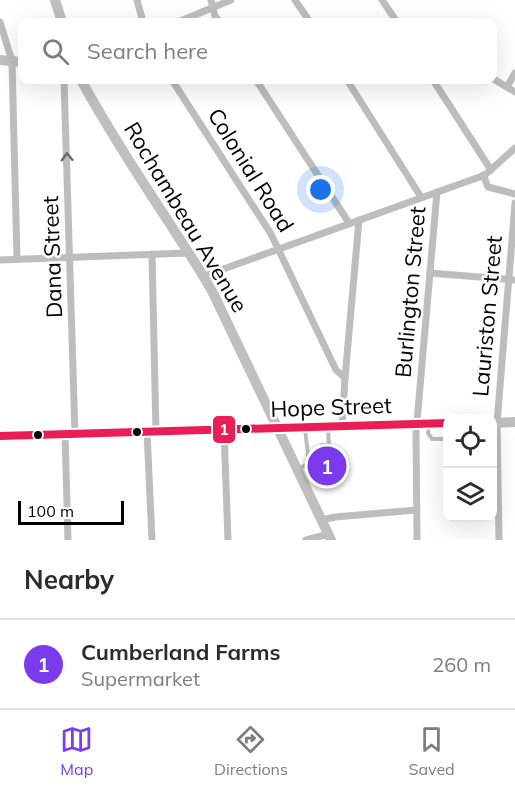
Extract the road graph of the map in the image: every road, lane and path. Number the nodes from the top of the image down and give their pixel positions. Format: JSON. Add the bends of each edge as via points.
{"nodes":[{"id":1,"x":55,"y":0,"type":"edge"},
{"id":2,"x":137,"y":0,"type":"edge"},
{"id":3,"x":231,"y":0,"type":"edge"},
{"id":4,"x":296,"y":0,"type":"edge"},
{"id":5,"x":382,"y":0,"type":"edge"},
{"id":6,"x":212,"y":4,"type":"edge"},
{"id":7,"x":61,"y":18,"type":"edge"},
{"id":8,"x":142,"y":18,"type":"edge"},
{"id":9,"x":186,"y":18,"type":"edge"},
{"id":10,"x":218,"y":18,"type":"edge"},
{"id":11,"x":307,"y":18,"type":"edge"},
{"id":12,"x":394,"y":18,"type":"edge"},
{"id":13,"x":0,"y":22,"type":"edge"},
{"id":14,"x":0,"y":60,"type":"edge"},
{"id":15,"x":17,"y":62,"type":"edge"},
{"id":16,"x":515,"y":73,"type":"edge"},
{"id":17,"x":497,"y":81,"type":"edge"},
{"id":18,"x":64,"y":84,"type":"edge"},
{"id":19,"x":83,"y":84,"type":"edge"},
{"id":20,"x":175,"y":84,"type":"edge"},
{"id":21,"x":259,"y":84,"type":"edge"},
{"id":22,"x":349,"y":84,"type":"edge"},
{"id":23,"x":436,"y":84,"type":"edge"},
{"id":24,"x":507,"y":87,"type":"junction"},
{"id":25,"x":515,"y":92,"type":"edge"},
{"id":26,"x":515,"y":148,"type":"edge"},
{"id":27,"x":491,"y":170,"type":"junction"},
{"id":28,"x":483,"y":175,"type":"junction"},
{"id":29,"x":437,"y":192,"type":"junction"},
{"id":30,"x":515,"y":194,"type":"edge"},
{"id":31,"x":421,"y":197,"type":"junction"},
{"id":32,"x":515,"y":203,"type":"edge"},
{"id":33,"x":359,"y":220,"type":"junction"},
{"id":34,"x":349,"y":224,"type":"junction"},
{"id":35,"x":279,"y":249,"type":"junction"},
{"id":36,"x":188,"y":252,"type":"junction"},
{"id":37,"x":152,"y":254,"type":"junction"},
{"id":38,"x":71,"y":257,"type":"junction"},
{"id":39,"x":0,"y":260,"type":"edge"},
{"id":40,"x":17,"y":260,"type":"junction"},
{"id":41,"x":430,"y":273,"type":"junction"},
{"id":42,"x":204,"y":276,"type":"junction"},
{"id":43,"x":512,"y":279,"type":"edge"},
{"id":44,"x":345,"y":378,"type":"junction"},
{"id":45,"x":496,"y":414,"type":"edge"},
{"id":46,"x":515,"y":422,"type":"edge"},
{"id":47,"x":443,"y":423,"type":"edge"},
{"id":48,"x":497,"y":423,"type":"edge"},
{"id":49,"x":423,"y":424,"type":"junction"},
{"id":50,"x":342,"y":426,"type":"junction"},
{"id":51,"x":305,"y":427,"type":"junction"},
{"id":52,"x":328,"y":427,"type":"junction"},
{"id":53,"x":277,"y":428,"type":"junction"},
{"id":54,"x":224,"y":430,"type":"junction"},
{"id":55,"x":151,"y":432,"type":"junction"},
{"id":56,"x":70,"y":434,"type":"junction"},
{"id":57,"x":0,"y":436,"type":"edge"},
{"id":58,"x":322,"y":439,"type":"dead end"},
{"id":59,"x":329,"y":439,"type":"junction"},
{"id":60,"x":443,"y":439,"type":"edge"},
{"id":61,"x":322,"y":445,"type":"dead end"},
{"id":62,"x":329,"y":445,"type":"junction"},
{"id":63,"x":308,"y":455,"type":"junction"},
{"id":64,"x":497,"y":468,"type":"edge"},
{"id":65,"x":297,"y":470,"type":"junction"},
{"id":66,"x":416,"y":510,"type":"junction"},
{"id":67,"x":322,"y":520,"type":"junction"},
{"id":68,"x":330,"y":537,"type":"edge"},
{"id":69,"x":68,"y":540,"type":"edge"},
{"id":70,"x":152,"y":540,"type":"edge"},
{"id":71,"x":228,"y":540,"type":"edge"},
{"id":72,"x":306,"y":540,"type":"edge"},
{"id":73,"x":417,"y":540,"type":"edge"},
{"id":74,"x":499,"y":540,"type":"edge"}],
"edges":[{"from":1,"to":7,"type":"street"},
{"from":2,"to":8,"type":"street"},
{"from":3,"to":6,"type":"street"},
{"from":4,"to":11,"type":"street"},
{"from":5,"to":12,"type":"street"},
{"from":6,"to":9,"type":"street"},
{"from":6,"to":10,"type":"street"},
{"from":13,"to":15,"type":"street"},
{"from":14,"to":15,"type":"street"},
{"from":15,"to":40,"type":"street"},
{"from":16,"to":24,"type":"street"},
{"from":17,"to":24,"type":"street"},
{"from":38,"to":18,"type":"street","name":"Dana Street","one_way":true},
{"from":19,"to":36,"type":"street","name":"Rochambeau Avenue"},
{"from":20,"to":35,"type":"street","name":"Colonial Road"},
{"from":21,"to":34,"type":"street"},
{"from":22,"to":31,"type":"street"},
{"from":23,"to":27,"type":"street"},
{"from":24,"to":25,"type":"street"},
{"from":26,"to":27,"type":"street"},
{"from":27,"to":28,"type":"street"},
{"from":28,"to":29,"type":"street"},
{"from":28,"to":30,"type":"street","via":[[488,187]]},
{"from":29,"to":31,"type":"street"},
{"from":29,"to":41,"type":"street","name":"Burlington Street"},
{"from":31,"to":33,"type":"street"},
{"from":32,"to":43,"type":"street","name":"Lauriston Street"},
{"from":33,"to":34,"type":"street"},
{"from":33,"to":44,"type":"street"},
{"from":34,"to":35,"type":"street"},
{"from":35,"to":42,"type":"street"},
{"from":35,"to":44,"type":"street","name":"Colonial Road","via":[[336,370]]},
{"from":36,"to":37,"type":"street"},
{"from":36,"to":42,"type":"street","name":"Rochambeau Avenue"},
{"from":37,"to":38,"type":"street"},
{"from":37,"to":55,"type":"street"},
{"from":38,"to":40,"type":"street"},
{"from":38,"to":56,"type":"street","name":"Dana Street"},
{"from":39,"to":40,"type":"street"},
{"from":41,"to":43,"type":"street"},
{"from":41,"to":49,"type":"street","name":"Burlington Street"},
{"from":42,"to":53,"type":"street","name":"Rochambeau Avenue"},
{"from":43,"to":45,"type":"street","name":"Lauriston Street"},
{"from":44,"to":50,"type":"street"},
{"from":46,"to":48,"type":"street"},
{"from":47,"to":49,"type":"street","name":"Hope Street"},
{"from":49,"to":50,"type":"street","name":"Hope Street"},
{"from":49,"to":60,"type":"lane","via":[[432,439]]},
{"from":49,"to":66,"type":"street","name":"Burlington Street","via":[[416,433]]},
{"from":50,"to":52,"type":"street","name":"Hope Street"},
{"from":51,"to":52,"type":"street","name":"Hope Street"},
{"from":51,"to":53,"type":"street","name":"Hope Street"},
{"from":51,"to":63,"type":"lane"},
{"from":52,"to":59,"type":"lane"},
{"from":53,"to":54,"type":"street","name":"Hope Street"},
{"from":53,"to":65,"type":"street","name":"Rochambeau Avenue"},
{"from":54,"to":55,"type":"street","name":"Hope Street"},
{"from":54,"to":71,"type":"street"},
{"from":55,"to":56,"type":"street","name":"Hope Street"},
{"from":55,"to":70,"type":"street"},
{"from":56,"to":57,"type":"street","name":"Hope Street"},
{"from":56,"to":69,"type":"street","name":"Dana Street"},
{"from":58,"to":59,"type":"lane"},
{"from":59,"to":62,"type":"lane"},
{"from":61,"to":62,"type":"lane"},
{"from":62,"to":63,"type":"lane","via":[[324,454]]},
{"from":63,"to":65,"type":"lane","via":[[310,463]]},
{"from":64,"to":74,"type":"street","name":"Lauriston Street"},
{"from":65,"to":67,"type":"street","name":"Rochambeau Avenue"},
{"from":66,"to":67,"type":"street"},
{"from":66,"to":73,"type":"street","name":"Burlington Street"},
{"from":67,"to":68,"type":"street","name":"Rochambeau Avenue"},
{"from":68,"to":72,"type":"street"}]}
